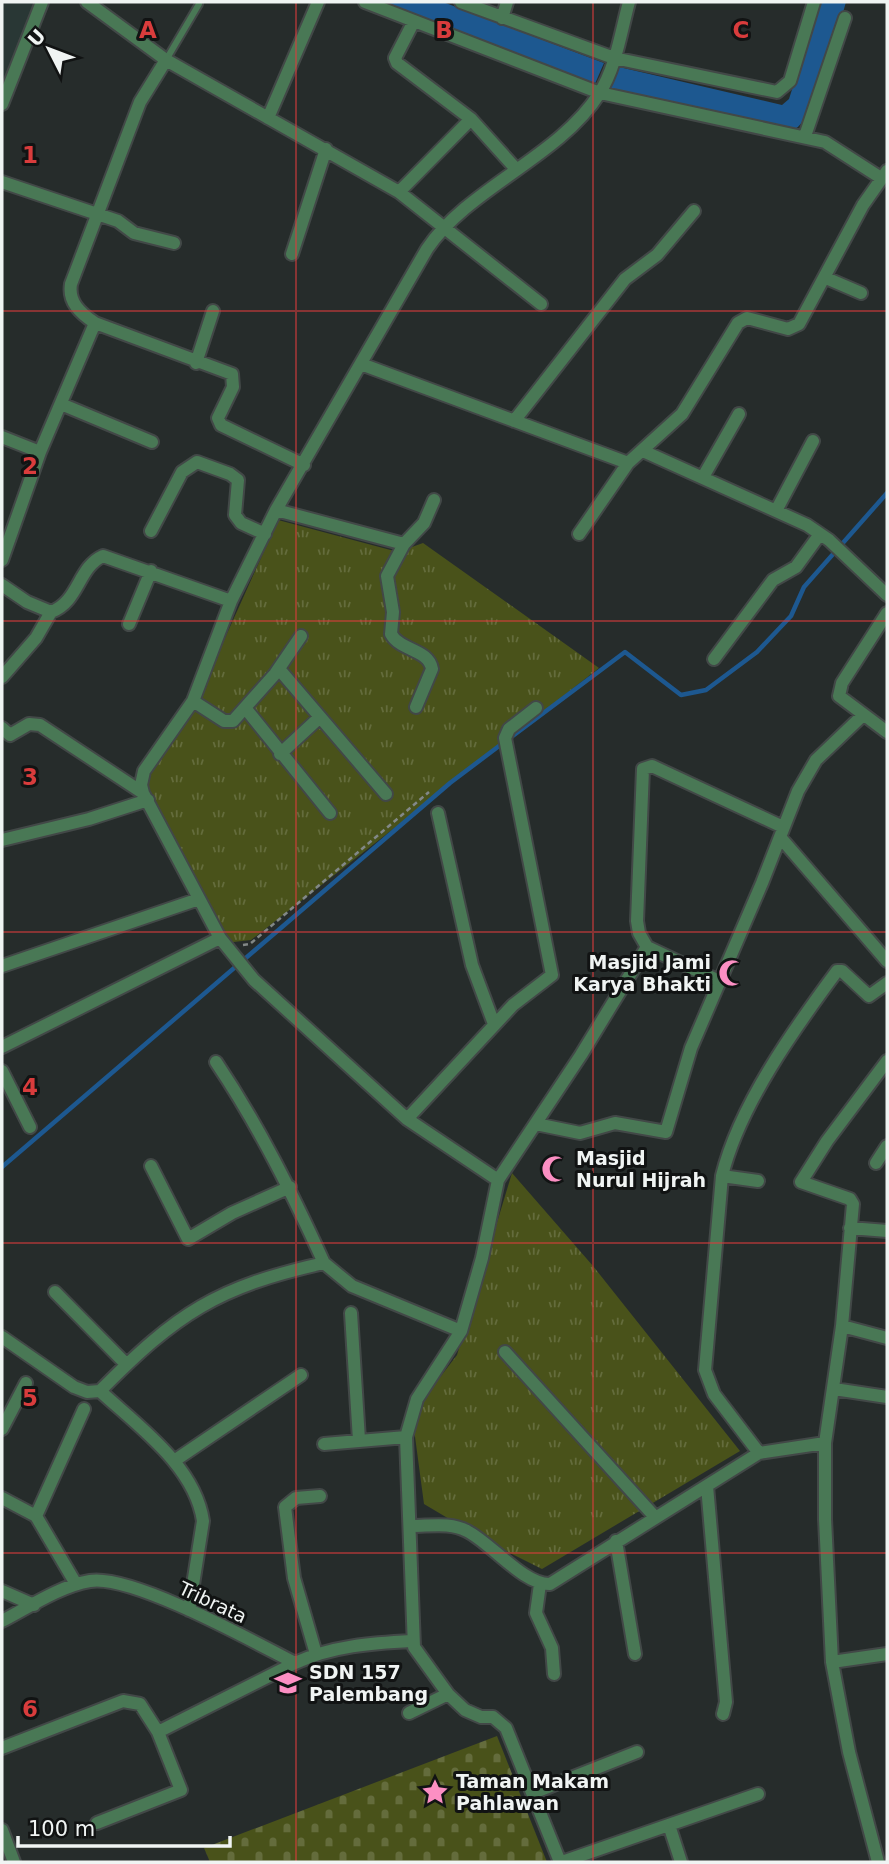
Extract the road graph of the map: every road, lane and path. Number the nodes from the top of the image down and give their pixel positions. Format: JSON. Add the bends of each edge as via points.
{"nodes":[{"id":1,"x":42,"y":2,"type":"edge"},
{"id":2,"x":87,"y":2,"type":"edge"},
{"id":3,"x":318,"y":2,"type":"edge"},
{"id":4,"x":365,"y":2,"type":"edge"},
{"id":5,"x":461,"y":2,"type":"edge"},
{"id":6,"x":507,"y":2,"type":"edge"},
{"id":7,"x":629,"y":2,"type":"edge"},
{"id":8,"x":814,"y":2,"type":"edge"},
{"id":9,"x":199,"y":4,"type":"dead end"},
{"id":10,"x":502,"y":18,"type":"junction"},
{"id":11,"x":845,"y":18,"type":"dead end"},
{"id":12,"x":414,"y":21,"type":"junction"},
{"id":13,"x":166,"y":60,"type":"junction"},
{"id":14,"x":613,"y":60,"type":"junction"},
{"id":15,"x":602,"y":89,"type":"junction"},
{"id":16,"x":2,"y":104,"type":"edge"},
{"id":17,"x":268,"y":118,"type":"junction"},
{"id":18,"x":471,"y":119,"type":"junction"},
{"id":19,"x":805,"y":136,"type":"junction"},
{"id":20,"x":326,"y":149,"type":"junction"},
{"id":21,"x":516,"y":169,"type":"junction"},
{"id":22,"x":885,"y":175,"type":"edge"},
{"id":23,"x":2,"y":182,"type":"edge"},
{"id":24,"x":399,"y":192,"type":"junction"},
{"id":25,"x":694,"y":211,"type":"dead end"},
{"id":26,"x":98,"y":214,"type":"junction"},
{"id":27,"x":446,"y":228,"type":"junction"},
{"id":28,"x":174,"y":243,"type":"dead end"},
{"id":29,"x":292,"y":254,"type":"dead end"},
{"id":30,"x":826,"y":278,"type":"junction"},
{"id":31,"x":861,"y":293,"type":"dead end"},
{"id":32,"x":541,"y":304,"type":"dead end"},
{"id":33,"x":213,"y":311,"type":"dead end"},
{"id":34,"x":94,"y":323,"type":"junction"},
{"id":35,"x":196,"y":363,"type":"junction"},
{"id":36,"x":361,"y":364,"type":"junction"},
{"id":37,"x":61,"y":404,"type":"junction"},
{"id":38,"x":739,"y":414,"type":"dead end"},
{"id":39,"x":514,"y":421,"type":"junction"},
{"id":40,"x":2,"y":437,"type":"edge"},
{"id":41,"x":813,"y":441,"type":"dead end"},
{"id":42,"x":152,"y":442,"type":"dead end"},
{"id":43,"x":643,"y":451,"type":"junction"},
{"id":44,"x":40,"y":452,"type":"junction"},
{"id":45,"x":628,"y":463,"type":"junction"},
{"id":46,"x":304,"y":465,"type":"junction"},
{"id":47,"x":703,"y":477,"type":"junction"},
{"id":48,"x":434,"y":500,"type":"dead end"},
{"id":49,"x":777,"y":509,"type":"junction"},
{"id":50,"x":276,"y":510,"type":"junction"},
{"id":51,"x":151,"y":531,"type":"dead end"},
{"id":52,"x":265,"y":534,"type":"junction"},
{"id":53,"x":579,"y":534,"type":"dead end"},
{"id":54,"x":824,"y":537,"type":"junction"},
{"id":55,"x":404,"y":544,"type":"junction"},
{"id":56,"x":2,"y":560,"type":"edge"},
{"id":57,"x":151,"y":571,"type":"junction"},
{"id":58,"x":2,"y":584,"type":"edge"},
{"id":59,"x":887,"y":595,"type":"edge"},
{"id":60,"x":231,"y":601,"type":"junction"},
{"id":61,"x":51,"y":612,"type":"junction"},
{"id":62,"x":887,"y":612,"type":"edge"},
{"id":63,"x":129,"y":624,"type":"dead end"},
{"id":64,"x":301,"y":636,"type":"dead end"},
{"id":65,"x":714,"y":659,"type":"dead end"},
{"id":66,"x":279,"y":669,"type":"junction"},
{"id":67,"x":2,"y":677,"type":"edge"},
{"id":68,"x":193,"y":701,"type":"junction"},
{"id":69,"x":416,"y":707,"type":"dead end"},
{"id":70,"x":536,"y":708,"type":"dead end"},
{"id":71,"x":246,"y":709,"type":"junction"},
{"id":72,"x":862,"y":716,"type":"junction"},
{"id":73,"x":320,"y":717,"type":"junction"},
{"id":74,"x":887,"y":733,"type":"edge"},
{"id":75,"x":4,"y":736,"type":"edge"},
{"id":76,"x":280,"y":754,"type":"junction"},
{"id":77,"x":429,"y":792,"type":"dead end"},
{"id":78,"x":386,"y":794,"type":"dead end"},
{"id":79,"x":145,"y":797,"type":"junction"},
{"id":80,"x":438,"y":813,"type":"dead end"},
{"id":81,"x":330,"y":814,"type":"dead end"},
{"id":82,"x":781,"y":832,"type":"junction"},
{"id":83,"x":2,"y":840,"type":"edge"},
{"id":84,"x":199,"y":899,"type":"junction"},
{"id":85,"x":226,"y":947,"type":"junction"},
{"id":86,"x":647,"y":947,"type":"junction"},
{"id":87,"x":887,"y":961,"type":"edge"},
{"id":88,"x":2,"y":966,"type":"edge"},
{"id":89,"x":719,"y":981,"type":"junction"},
{"id":90,"x":887,"y":983,"type":"edge"},
{"id":91,"x":494,"y":1024,"type":"junction"},
{"id":92,"x":2,"y":1047,"type":"edge"},
{"id":93,"x":887,"y":1061,"type":"edge"},
{"id":94,"x":216,"y":1062,"type":"dead end"},
{"id":95,"x":2,"y":1071,"type":"edge"},
{"id":96,"x":407,"y":1119,"type":"junction"},
{"id":97,"x":536,"y":1124,"type":"junction"},
{"id":98,"x":30,"y":1127,"type":"dead end"},
{"id":99,"x":887,"y":1146,"type":"edge"},
{"id":100,"x":876,"y":1163,"type":"dead end"},
{"id":101,"x":151,"y":1166,"type":"dead end"},
{"id":102,"x":722,"y":1176,"type":"junction"},
{"id":103,"x":498,"y":1180,"type":"junction"},
{"id":104,"x":758,"y":1181,"type":"dead end"},
{"id":105,"x":290,"y":1187,"type":"junction"},
{"id":106,"x":850,"y":1228,"type":"junction"},
{"id":107,"x":887,"y":1231,"type":"edge"},
{"id":108,"x":324,"y":1263,"type":"junction"},
{"id":109,"x":55,"y":1292,"type":"dead end"},
{"id":110,"x":351,"y":1313,"type":"dead end"},
{"id":111,"x":842,"y":1326,"type":"junction"},
{"id":112,"x":461,"y":1331,"type":"junction"},
{"id":113,"x":2,"y":1337,"type":"edge"},
{"id":114,"x":887,"y":1338,"type":"edge"},
{"id":115,"x":505,"y":1352,"type":"dead end"},
{"id":116,"x":125,"y":1363,"type":"junction"},
{"id":117,"x":301,"y":1375,"type":"dead end"},
{"id":118,"x":26,"y":1383,"type":"dead end"},
{"id":119,"x":834,"y":1389,"type":"junction"},
{"id":120,"x":100,"y":1391,"type":"junction"},
{"id":121,"x":887,"y":1397,"type":"edge"},
{"id":122,"x":84,"y":1409,"type":"dead end"},
{"id":123,"x":2,"y":1429,"type":"edge"},
{"id":124,"x":407,"y":1437,"type":"junction"},
{"id":125,"x":359,"y":1440,"type":"junction"},
{"id":126,"x":825,"y":1443,"type":"junction"},
{"id":127,"x":324,"y":1444,"type":"dead end"},
{"id":128,"x":759,"y":1453,"type":"junction"},
{"id":129,"x":174,"y":1461,"type":"junction"},
{"id":130,"x":707,"y":1486,"type":"junction"},
{"id":131,"x":320,"y":1496,"type":"dead end"},
{"id":132,"x":2,"y":1498,"type":"edge"},
{"id":133,"x":36,"y":1516,"type":"junction"},
{"id":134,"x":655,"y":1517,"type":"junction"},
{"id":135,"x":412,"y":1526,"type":"junction"},
{"id":136,"x":616,"y":1541,"type":"junction"},
{"id":137,"x":76,"y":1584,"type":"junction"},
{"id":138,"x":540,"y":1584,"type":"junction"},
{"id":139,"x":2,"y":1591,"type":"edge"},
{"id":140,"x":34,"y":1605,"type":"junction"},
{"id":141,"x":189,"y":1610,"type":"junction"},
{"id":142,"x":2,"y":1621,"type":"edge"},
{"id":143,"x":412,"y":1641,"type":"junction"},
{"id":144,"x":316,"y":1654,"type":"junction"},
{"id":145,"x":635,"y":1654,"type":"dead end"},
{"id":146,"x":887,"y":1654,"type":"edge"},
{"id":147,"x":832,"y":1662,"type":"junction"},
{"id":148,"x":295,"y":1663,"type":"junction"},
{"id":149,"x":554,"y":1674,"type":"dead end"},
{"id":150,"x":448,"y":1694,"type":"junction"},
{"id":151,"x":409,"y":1713,"type":"dead end"},
{"id":152,"x":723,"y":1714,"type":"dead end"},
{"id":153,"x":158,"y":1732,"type":"junction"},
{"id":154,"x":2,"y":1748,"type":"edge"},
{"id":155,"x":637,"y":1752,"type":"dead end"},
{"id":156,"x":533,"y":1793,"type":"junction"},
{"id":157,"x":758,"y":1794,"type":"dead end"},
{"id":158,"x":97,"y":1823,"type":"dead end"},
{"id":159,"x":669,"y":1825,"type":"junction"},
{"id":160,"x":2,"y":1830,"type":"edge"},
{"id":161,"x":14,"y":1862,"type":"edge"},
{"id":162,"x":561,"y":1862,"type":"edge"},
{"id":163,"x":681,"y":1862,"type":"edge"},
{"id":164,"x":878,"y":1862,"type":"edge"}],
"edges":[{"from":1,"to":16,"type":"street"},
{"from":2,"to":13,"type":"street"},
{"from":3,"to":17,"type":"street"},
{"from":4,"to":12,"type":"street"},
{"from":5,"to":10,"type":"street"},
{"from":6,"to":10,"type":"street"},
{"from":7,"to":14,"type":"street"},
{"from":8,"to":14,"type":"street","via":[[790,81],[777,92]]},
{"from":9,"to":13,"type":"lane"},
{"from":10,"to":14,"type":"street"},
{"from":11,"to":19,"type":"street"},
{"from":12,"to":15,"type":"street"},
{"from":12,"to":18,"type":"street","via":[[397,63]]},
{"from":13,"to":17,"type":"street"},
{"from":13,"to":26,"type":"street","via":[[140,102]]},
{"from":14,"to":15,"type":"street"},
{"from":15,"to":19,"type":"street","via":[[775,133]]},
{"from":15,"to":21,"type":"street","via":[[570,128]]},
{"from":17,"to":20,"type":"street"},
{"from":18,"to":21,"type":"street"},
{"from":18,"to":24,"type":"street"},
{"from":19,"to":22,"type":"street","via":[[834,146]]},
{"from":20,"to":24,"type":"street"},
{"from":20,"to":29,"type":"street"},
{"from":21,"to":27,"type":"street"},
{"from":22,"to":30,"type":"street","via":[[852,224]]},
{"from":23,"to":26,"type":"street"},
{"from":24,"to":27,"type":"street"},
{"from":25,"to":39,"type":"street","via":[[649,264],[625,279]]},
{"from":26,"to":28,"type":"street","via":[[134,233]]},
{"from":26,"to":34,"type":"street","via":[[70,293],[79,311]]},
{"from":27,"to":32,"type":"street"},
{"from":27,"to":36,"type":"street","via":[[427,249]]},
{"from":30,"to":31,"type":"street"},
{"from":30,"to":43,"type":"street","via":[[795,328],[743,320],[682,414]]},
{"from":33,"to":35,"type":"street"},
{"from":34,"to":35,"type":"street"},
{"from":34,"to":37,"type":"street"},
{"from":35,"to":46,"type":"street","via":[[228,372],[234,379],[218,418],[222,425]]},
{"from":36,"to":39,"type":"street"},
{"from":36,"to":46,"type":"street"},
{"from":37,"to":42,"type":"street"},
{"from":37,"to":44,"type":"street"},
{"from":38,"to":47,"type":"street"},
{"from":39,"to":45,"type":"street"},
{"from":40,"to":44,"type":"street"},
{"from":41,"to":49,"type":"street"},
{"from":43,"to":45,"type":"street"},
{"from":43,"to":47,"type":"street"},
{"from":44,"to":56,"type":"street"},
{"from":45,"to":53,"type":"street"},
{"from":46,"to":50,"type":"street"},
{"from":47,"to":49,"type":"street"},
{"from":48,"to":55,"type":"street","via":[[424,523]]},
{"from":49,"to":54,"type":"street"},
{"from":50,"to":52,"type":"street"},
{"from":50,"to":55,"type":"street"},
{"from":51,"to":52,"type":"street","via":[[182,472],[197,462],[238,480],[235,515]]},
{"from":52,"to":60,"type":"street"},
{"from":54,"to":59,"type":"street"},
{"from":54,"to":65,"type":"street","via":[[796,567],[773,580]]},
{"from":55,"to":69,"type":"street","via":[[387,576],[393,612],[391,634],[428,658],[432,669]]},
{"from":57,"to":60,"type":"street"},
{"from":57,"to":61,"type":"street","via":[[103,556],[94,559],[68,602]]},
{"from":57,"to":63,"type":"street"},
{"from":58,"to":61,"type":"street"},
{"from":60,"to":68,"type":"street"},
{"from":61,"to":67,"type":"street","via":[[36,638]]},
{"from":62,"to":72,"type":"street","via":[[839,691],[842,701]]},
{"from":64,"to":66,"type":"street"},
{"from":66,"to":71,"type":"street"},
{"from":66,"to":73,"type":"street"},
{"from":68,"to":71,"type":"street","via":[[228,722]]},
{"from":68,"to":79,"type":"street","via":[[144,771],[141,785]]},
{"from":70,"to":91,"type":"street","via":[[509,729],[507,742],[552,975]]},
{"from":71,"to":76,"type":"street"},
{"from":72,"to":74,"type":"street"},
{"from":72,"to":82,"type":"street","via":[[810,769]]},
{"from":73,"to":76,"type":"street"},
{"from":73,"to":78,"type":"street"},
{"from":75,"to":79,"type":"street","via":[[40,724]]},
{"from":76,"to":81,"type":"street"},
{"from":77,"to":85,"type":"path","via":[[250,944]]},
{"from":79,"to":83,"type":"street","via":[[89,819]]},
{"from":79,"to":84,"type":"street"},
{"from":80,"to":91,"type":"street","via":[[472,965]]},
{"from":82,"to":86,"type":"street","via":[[646,766],[641,783],[638,921]]},
{"from":82,"to":87,"type":"street"},
{"from":82,"to":89,"type":"street"},
{"from":84,"to":85,"type":"street"},
{"from":84,"to":88,"type":"street"},
{"from":85,"to":92,"type":"street"},
{"from":85,"to":96,"type":"street","via":[[245,970]]},
{"from":86,"to":89,"type":"street"},
{"from":86,"to":97,"type":"street"},
{"from":89,"to":97,"type":"street","via":[[691,1048],[666,1132],[615,1122],[580,1133]]},
{"from":90,"to":102,"type":"street","via":[[869,996],[842,971],[836,973],[736,1130]]},
{"from":91,"to":96,"type":"street"},
{"from":93,"to":106,"type":"street","via":[[801,1182],[850,1199]]},
{"from":94,"to":105,"type":"street","via":[[248,1109]]},
{"from":95,"to":98,"type":"street"},
{"from":96,"to":103,"type":"street"},
{"from":97,"to":103,"type":"street"},
{"from":99,"to":100,"type":"street"},
{"from":101,"to":105,"type":"street","via":[[188,1239]]},
{"from":102,"to":104,"type":"street"},
{"from":102,"to":128,"type":"street","via":[[705,1370],[714,1394]]},
{"from":103,"to":112,"type":"street"},
{"from":105,"to":108,"type":"street"},
{"from":106,"to":107,"type":"street"},
{"from":106,"to":111,"type":"street"},
{"from":108,"to":112,"type":"street","via":[[352,1286]]},
{"from":108,"to":116,"type":"street","via":[[252,1281],[206,1301]]},
{"from":109,"to":116,"type":"street"},
{"from":110,"to":125,"type":"street"},
{"from":111,"to":114,"type":"street"},
{"from":111,"to":119,"type":"street"},
{"from":112,"to":124,"type":"street","via":[[416,1399]]},
{"from":113,"to":120,"type":"street","via":[[74,1387]]},
{"from":115,"to":134,"type":"street"},
{"from":116,"to":120,"type":"street"},
{"from":117,"to":129,"type":"street"},
{"from":118,"to":123,"type":"street"},
{"from":119,"to":121,"type":"street"},
{"from":119,"to":126,"type":"street"},
{"from":120,"to":129,"type":"street"},
{"from":122,"to":133,"type":"street"},
{"from":124,"to":125,"type":"street"},
{"from":124,"to":135,"type":"street"},
{"from":125,"to":127,"type":"street"},
{"from":126,"to":128,"type":"street"},
{"from":126,"to":147,"type":"street"},
{"from":128,"to":130,"type":"street"},
{"from":129,"to":141,"type":"street","via":[[196,1497],[203,1521]]},
{"from":130,"to":134,"type":"street"},
{"from":130,"to":152,"type":"street","via":[[726,1702]]},
{"from":131,"to":144,"type":"street","via":[[296,1498],[285,1507],[294,1578]]},
{"from":132,"to":133,"type":"street"},
{"from":133,"to":137,"type":"street"},
{"from":134,"to":136,"type":"street"},
{"from":135,"to":138,"type":"street","via":[[466,1530]]},
{"from":135,"to":143,"type":"street"},
{"from":136,"to":138,"type":"street","via":[[556,1582]]},
{"from":136,"to":145,"type":"street"},
{"from":137,"to":140,"type":"street","name":"Tribrata"},
{"from":137,"to":141,"type":"street","name":"Tribrata","via":[[92,1580],[118,1583]]},
{"from":138,"to":149,"type":"street","via":[[536,1612],[552,1648]]},
{"from":139,"to":140,"type":"street"},
{"from":140,"to":142,"type":"street","name":"Tribrata"},
{"from":141,"to":148,"type":"street","name":"Tribrata"},
{"from":143,"to":144,"type":"street"},
{"from":143,"to":150,"type":"street","via":[[417,1655]]},
{"from":144,"to":148,"type":"street"},
{"from":146,"to":147,"type":"street"},
{"from":147,"to":164,"type":"street","via":[[849,1752]]},
{"from":148,"to":153,"type":"street"},
{"from":150,"to":151,"type":"street"},
{"from":150,"to":156,"type":"street","via":[[465,1710],[493,1717],[506,1727]]},
{"from":153,"to":154,"type":"street","via":[[139,1704],[131,1700]]},
{"from":153,"to":158,"type":"street","via":[[181,1790]]},
{"from":155,"to":156,"type":"street"},
{"from":156,"to":162,"type":"street"},
{"from":157,"to":159,"type":"street"},
{"from":159,"to":162,"type":"street"},
{"from":159,"to":163,"type":"street"},
{"from":160,"to":161,"type":"street"}]}
